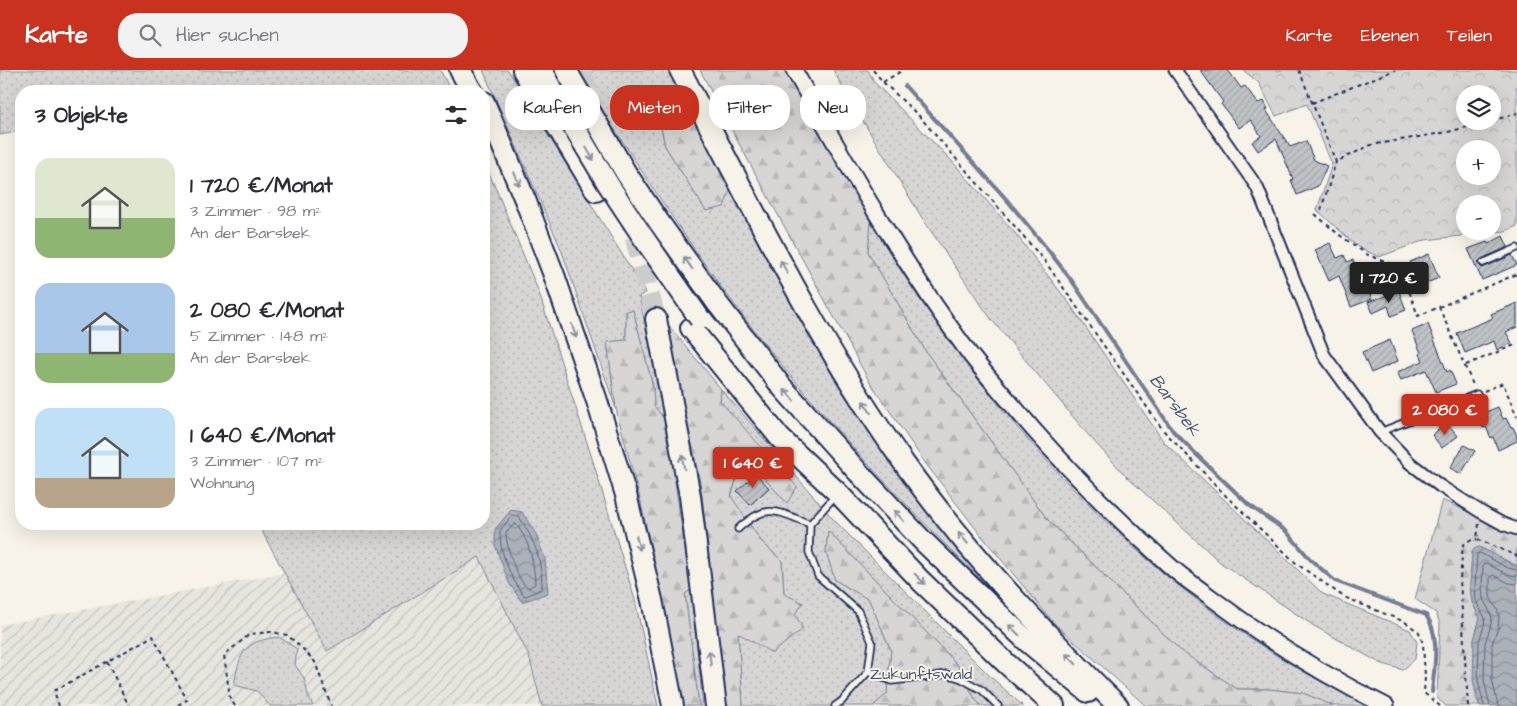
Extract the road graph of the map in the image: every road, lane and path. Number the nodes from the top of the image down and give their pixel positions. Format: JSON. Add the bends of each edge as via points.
{"nodes":[{"id":1,"x":460,"y":70,"type":"edge"},
{"id":2,"x":470,"y":70,"type":"edge"},
{"id":3,"x":523,"y":70,"type":"edge"},
{"id":4,"x":542,"y":70,"type":"edge"},
{"id":5,"x":566,"y":70,"type":"edge"},
{"id":6,"x":680,"y":70,"type":"edge"},
{"id":7,"x":794,"y":70,"type":"edge"},
{"id":8,"x":873,"y":70,"type":"edge"},
{"id":9,"x":903,"y":70,"type":"edge"},
{"id":10,"x":1176,"y":70,"type":"edge"},
{"id":11,"x":1300,"y":70,"type":"edge"},
{"id":12,"x":1395,"y":70,"type":"edge"},
{"id":13,"x":883,"y":82,"type":"junction"},
{"id":14,"x":469,"y":85,"type":"edge"},
{"id":15,"x":476,"y":85,"type":"edge"},
{"id":16,"x":1312,"y":103,"type":"junction"},
{"id":17,"x":1517,"y":114,"type":"edge"},
{"id":18,"x":490,"y":116,"type":"edge"},
{"id":19,"x":1501,"y":118,"type":"edge"},
{"id":20,"x":490,"y":121,"type":"edge"},
{"id":21,"x":1456,"y":130,"type":"edge"},
{"id":22,"x":498,"y":135,"type":"junction"},
{"id":23,"x":1336,"y":162,"type":"junction"},
{"id":24,"x":1320,"y":210,"type":"dead end"},
{"id":25,"x":1315,"y":214,"type":"dead end"},
{"id":26,"x":1517,"y":248,"type":"edge"},
{"id":27,"x":1483,"y":263,"type":"dead end"},
{"id":28,"x":1517,"y":274,"type":"edge"},
{"id":29,"x":1439,"y":306,"type":"junction"},
{"id":30,"x":656,"y":320,"type":"tunnel mouth"},
{"id":31,"x":696,"y":324,"type":"junction"},
{"id":32,"x":1517,"y":344,"type":"edge"},
{"id":33,"x":1465,"y":366,"type":"junction"},
{"id":34,"x":1477,"y":394,"type":"junction"},
{"id":35,"x":1517,"y":417,"type":"edge"},
{"id":36,"x":1380,"y":432,"type":"junction"},
{"id":37,"x":838,"y":493,"type":"junction"},
{"id":38,"x":1481,"y":512,"type":"junction"},
{"id":39,"x":810,"y":524,"type":"junction"},
{"id":40,"x":738,"y":528,"type":"dead end"},
{"id":41,"x":1517,"y":529,"type":"edge"},
{"id":42,"x":1477,"y":539,"type":"junction"},
{"id":43,"x":1517,"y":556,"type":"edge"},
{"id":44,"x":107,"y":662,"type":"junction"},
{"id":45,"x":868,"y":672,"type":"junction"},
{"id":46,"x":59,"y":706,"type":"edge"},
{"id":47,"x":129,"y":706,"type":"edge"},
{"id":48,"x":176,"y":706,"type":"edge"},
{"id":49,"x":235,"y":706,"type":"edge"},
{"id":50,"x":331,"y":706,"type":"edge"},
{"id":51,"x":673,"y":706,"type":"edge"},
{"id":52,"x":716,"y":706,"type":"edge"},
{"id":53,"x":835,"y":706,"type":"edge"},
{"id":54,"x":998,"y":706,"type":"edge"},
{"id":55,"x":1054,"y":706,"type":"edge"},
{"id":56,"x":1105,"y":706,"type":"edge"},
{"id":57,"x":1118,"y":706,"type":"edge"},
{"id":58,"x":1386,"y":706,"type":"edge"},
{"id":59,"x":1440,"y":706,"type":"edge"},
{"id":60,"x":1468,"y":706,"type":"edge"}],
"edges":[{"from":1,"to":14,"type":"highway"},
{"from":2,"to":15,"type":"highway"},
{"from":3,"to":31,"type":"highway","via":[[632,246]]},
{"from":4,"to":31,"type":"highway","one_way":true,"bridge":true,"via":[[608,184]]},
{"from":56,"to":5,"type":"highway","one_way":true,"bridge":true,"via":[[1028,642],[922,540],[782,387],[659,222],[626,173]]},
{"from":57,"to":6,"type":"highway","one_way":true,"via":[[1042,628],[963,539],[906,466],[853,387],[803,303]]},
{"from":7,"to":58,"type":"main road","via":[[870,204],[921,284],[970,354],[1059,458],[1172,568],[1295,656]]},
{"from":8,"to":13,"type":"path"},
{"from":9,"to":13,"type":"path"},
{"from":10,"to":36,"type":"street","via":[[1258,187],[1324,355]]},
{"from":11,"to":16,"type":"path"},
{"from":12,"to":16,"type":"path"},
{"from":13,"to":59,"type":"path","via":[[919,116],[1044,260],[1164,430],[1228,498],[1297,564],[1344,597],[1405,622],[1418,632],[1423,644],[1424,693]]},
{"from":16,"to":23,"type":"path"},
{"from":17,"to":19,"type":"path"},
{"from":18,"to":22,"type":"highway"},
{"from":20,"to":22,"type":"highway"},
{"from":21,"to":23,"type":"path","via":[[1372,146]]},
{"from":22,"to":51,"type":"highway","one_way":true,"via":[[563,299],[620,476],[652,600]]},
{"from":23,"to":24,"type":"path"},
{"from":25,"to":29,"type":"path","via":[[1368,256],[1400,268],[1418,316]]},
{"from":26,"to":27,"type":"lane"},
{"from":28,"to":29,"type":"path"},
{"from":29,"to":33,"type":"path"},
{"from":52,"to":30,"type":"highway","one_way":true,"via":[[690,496]]},
{"from":31,"to":37,"type":"highway","via":[[780,438]]},
{"from":32,"to":33,"type":"path"},
{"from":33,"to":34,"type":"path"},
{"from":34,"to":35,"type":"path","via":[[1503,384]]},
{"from":34,"to":36,"type":"lane"},
{"from":36,"to":38,"type":"street","via":[[1410,463]]},
{"from":37,"to":39,"type":"lane"},
{"from":37,"to":55,"type":"highway","one_way":true,"via":[[921,580]]},
{"from":38,"to":41,"type":"street"},
{"from":38,"to":42,"type":"path"},
{"from":39,"to":40,"type":"lane","via":[[782,513],[766,511]]},
{"from":39,"to":45,"type":"lane","via":[[809,552],[818,576],[858,611],[872,642]]},
{"from":42,"to":43,"type":"path"},
{"from":42,"to":60,"type":"path","via":[[1463,545],[1460,579]]},
{"from":44,"to":46,"type":"path","via":[[54,691]]},
{"from":44,"to":47,"type":"path"},
{"from":44,"to":48,"type":"path","via":[[154,636],[187,700]]},
{"from":45,"to":53,"type":"lane"},
{"from":45,"to":54,"type":"lane","via":[[892,680],[946,674],[982,690]]},
{"from":49,"to":50,"type":"path","via":[[230,698],[224,655],[250,634],[271,632],[287,634],[314,662]]}]}
